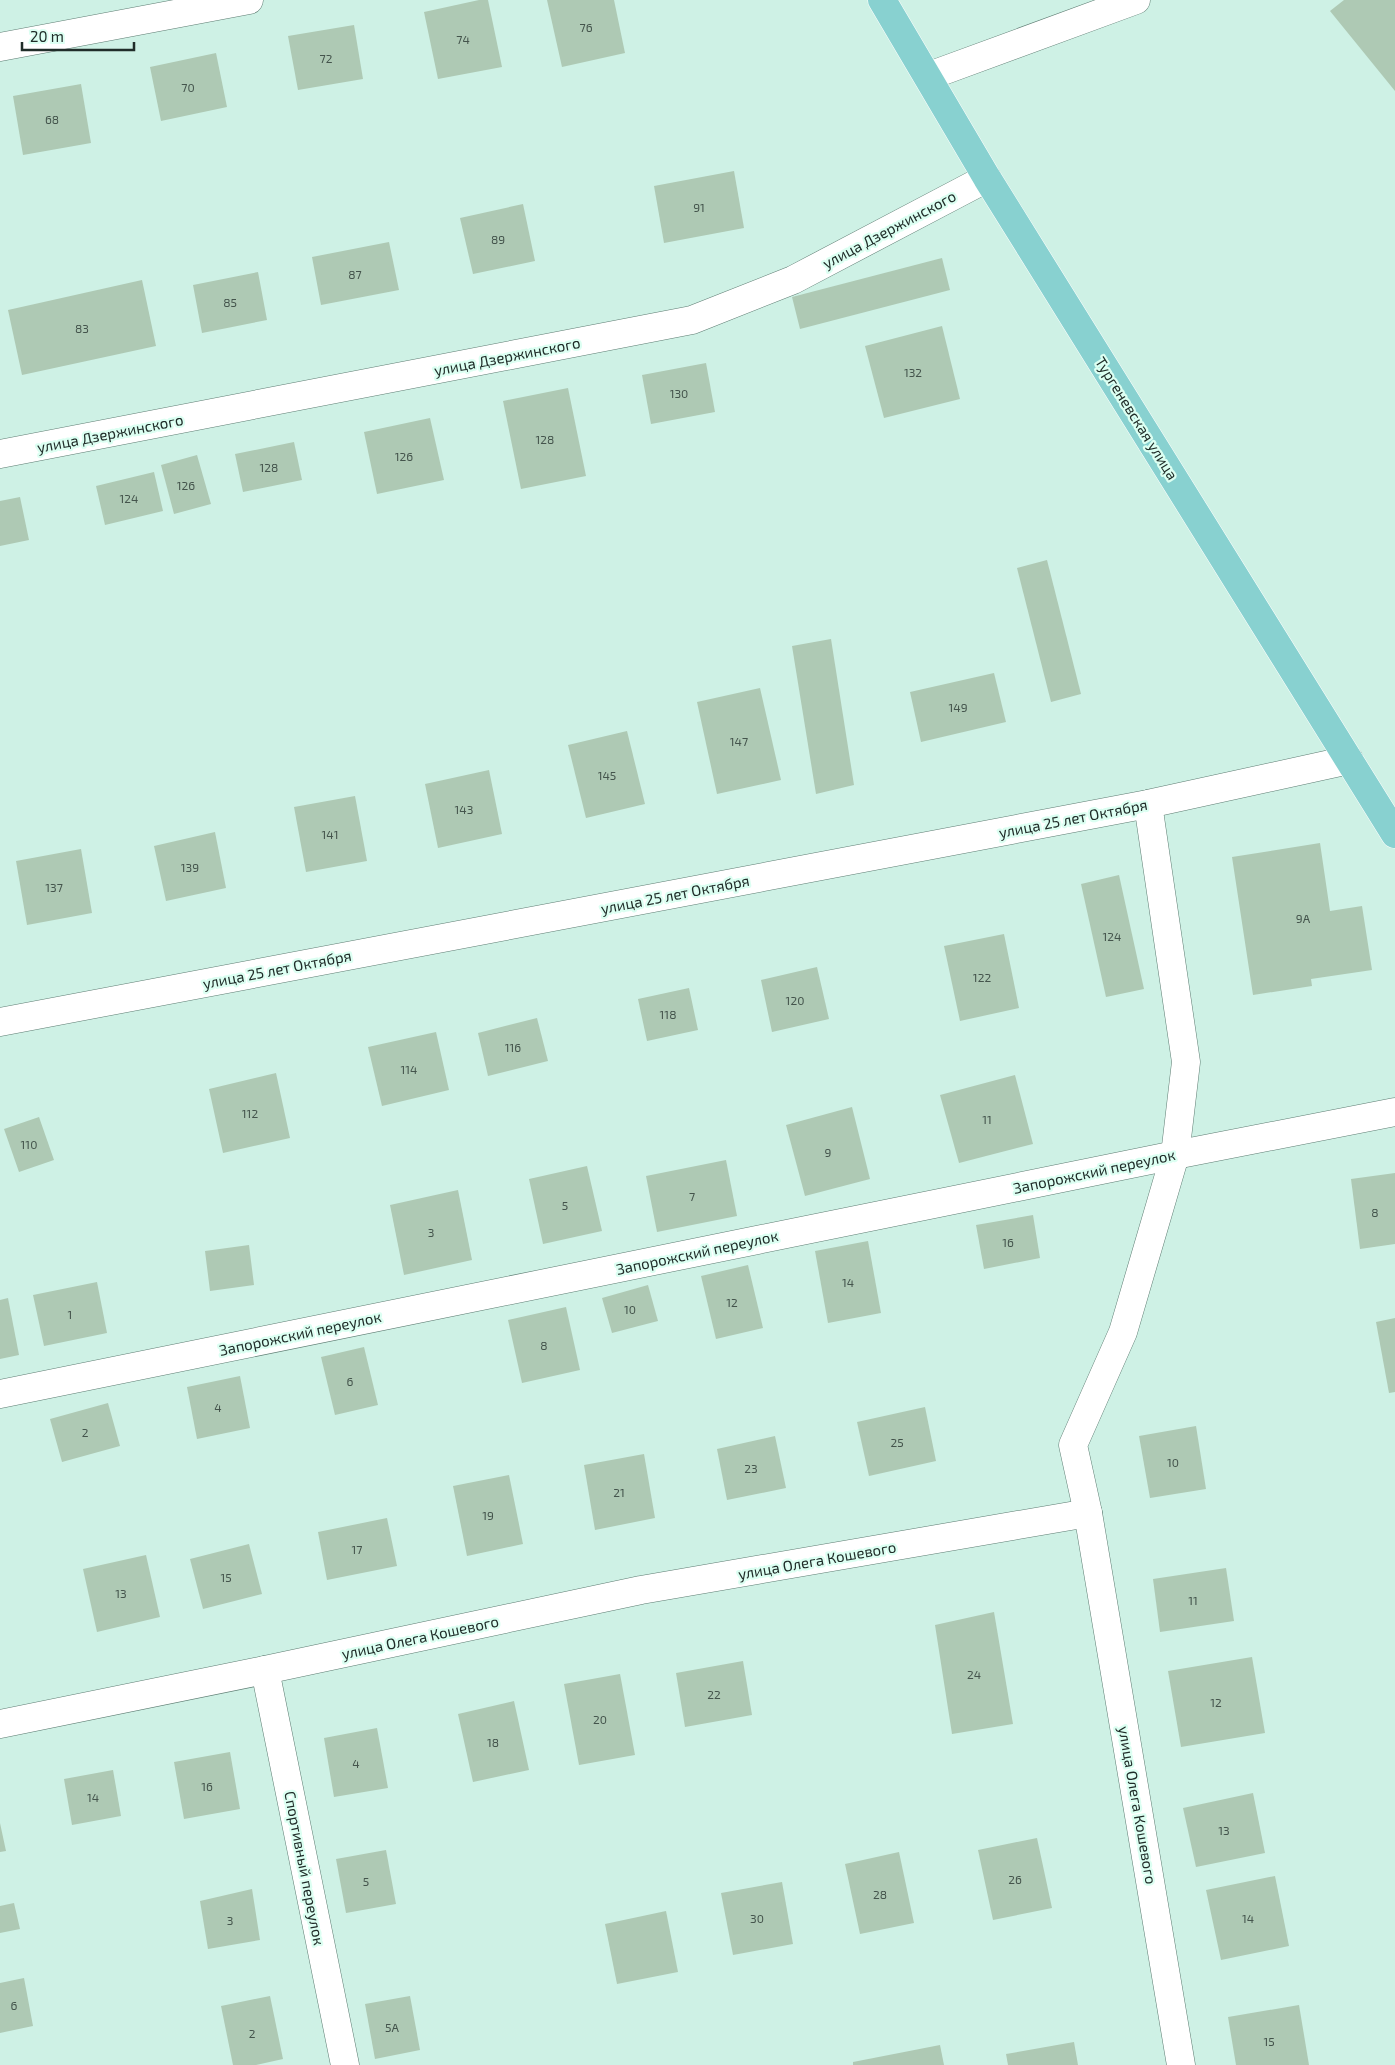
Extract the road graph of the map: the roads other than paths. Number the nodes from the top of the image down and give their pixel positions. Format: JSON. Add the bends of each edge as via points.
{"nodes":[{"id":1,"x":249,"y":0,"type":"edge"},
{"id":2,"x":882,"y":0,"type":"edge"},
{"id":3,"x":1136,"y":0,"type":"edge"},
{"id":4,"x":0,"y":47,"type":"edge"},
{"id":5,"x":929,"y":76,"type":"junction"},
{"id":6,"x":988,"y":178,"type":"junction"},
{"id":7,"x":0,"y":454,"type":"edge"},
{"id":8,"x":1349,"y":760,"type":"junction"},
{"id":9,"x":1148,"y":804,"type":"junction"},
{"id":10,"x":1395,"y":834,"type":"edge"},
{"id":11,"x":0,"y":1022,"type":"edge"},
{"id":12,"x":1395,"y":1112,"type":"edge"},
{"id":13,"x":1175,"y":1155,"type":"junction"},
{"id":14,"x":0,"y":1394,"type":"edge"},
{"id":15,"x":1088,"y":1513,"type":"junction"},
{"id":16,"x":265,"y":1670,"type":"junction"},
{"id":17,"x":0,"y":1724,"type":"edge"},
{"id":18,"x":345,"y":2065,"type":"edge"},
{"id":19,"x":1182,"y":2065,"type":"edge"}],
"edges":[{"from":1,"to":4,"type":"street"},
{"from":2,"to":5,"type":"main road","name":"Тургеневская улица"},
{"from":3,"to":5,"type":"street"},
{"from":5,"to":6,"type":"main road","name":"Тургеневская улица"},
{"from":6,"to":7,"type":"street","name":"улица Дзержинского","via":[[793,280],[692,320]]},
{"from":6,"to":8,"type":"main road","name":"Тургеневская улица"},
{"from":8,"to":9,"type":"street","name":"улица 25 лет Октября"},
{"from":8,"to":10,"type":"main road","name":"Тургеневская улица"},
{"from":9,"to":11,"type":"street","name":"улица 25 лет Октября"},
{"from":9,"to":13,"type":"street","via":[[1186,1062]]},
{"from":12,"to":13,"type":"street","name":"Запорожский переулок"},
{"from":13,"to":14,"type":"street","name":"Запорожский переулок"},
{"from":13,"to":15,"type":"street","via":[[1123,1332],[1073,1445]]},
{"from":15,"to":16,"type":"street","name":"улица Олега Кошевого","via":[[641,1590]]},
{"from":15,"to":19,"type":"street","name":"улица Олега Кошевого"},
{"from":16,"to":17,"type":"street","name":"улица Олега Кошевого"},
{"from":16,"to":18,"type":"street","name":"Спортивный переулок"}]}
